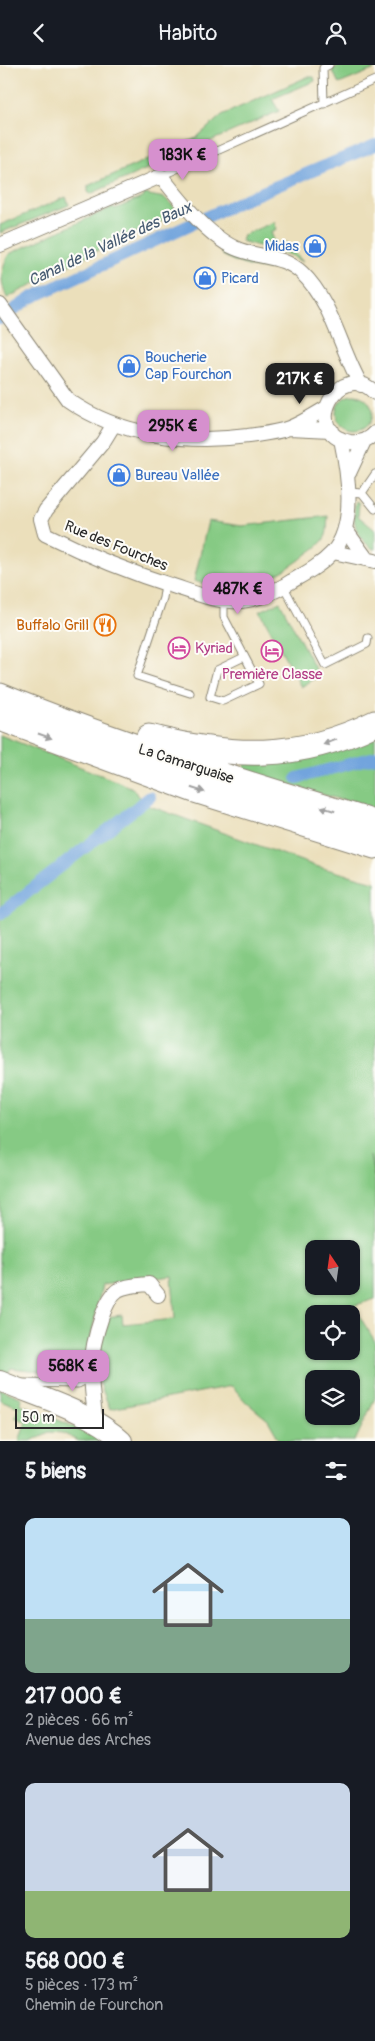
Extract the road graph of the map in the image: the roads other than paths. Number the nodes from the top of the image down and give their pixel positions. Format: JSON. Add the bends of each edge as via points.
{"nodes":[{"id":1,"x":329,"y":65,"type":"edge"},
{"id":2,"x":375,"y":81,"type":"edge"},
{"id":3,"x":324,"y":104,"type":"junction"},
{"id":4,"x":161,"y":176,"type":"junction"},
{"id":5,"x":2,"y":246,"type":"edge"},
{"id":6,"x":0,"y":305,"type":"edge"},
{"id":7,"x":346,"y":356,"type":"junction"},
{"id":8,"x":340,"y":388,"type":"junction"},
{"id":9,"x":371,"y":389,"type":"edge"},
{"id":10,"x":326,"y":408,"type":"junction"},
{"id":11,"x":114,"y":424,"type":"junction"},
{"id":12,"x":289,"y":428,"type":"junction"},
{"id":13,"x":336,"y":435,"type":"junction"},
{"id":14,"x":369,"y":437,"type":"edge"},
{"id":15,"x":348,"y":473,"type":"junction"},
{"id":16,"x":375,"y":474,"type":"edge"},
{"id":17,"x":348,"y":492,"type":"junction"},
{"id":18,"x":362,"y":493,"type":"junction"},
{"id":19,"x":375,"y":509,"type":"edge"},
{"id":20,"x":345,"y":529,"type":"junction"},
{"id":21,"x":333,"y":552,"type":"junction"},
{"id":22,"x":370,"y":559,"type":"edge"},
{"id":23,"x":165,"y":584,"type":"junction"},
{"id":24,"x":284,"y":587,"type":"junction"},
{"id":25,"x":224,"y":600,"type":"junction"},
{"id":26,"x":368,"y":638,"type":"dead end"},
{"id":27,"x":244,"y":657,"type":"junction"},
{"id":28,"x":0,"y":690,"type":"edge"},
{"id":29,"x":190,"y":693,"type":"dead end"},
{"id":30,"x":0,"y":695,"type":"edge"},
{"id":31,"x":0,"y":718,"type":"edge"},
{"id":32,"x":375,"y":723,"type":"edge"},
{"id":33,"x":375,"y":823,"type":"edge"},
{"id":34,"x":375,"y":846,"type":"edge"},
{"id":35,"x":158,"y":1295,"type":"dead end"},
{"id":36,"x":90,"y":1378,"type":"junction"},
{"id":37,"x":2,"y":1381,"type":"edge"},
{"id":38,"x":96,"y":1423,"type":"junction"},
{"id":39,"x":122,"y":1441,"type":"edge"}],
"edges":[{"from":1,"to":3,"type":"lane","via":[[323,68]]},
{"from":2,"to":3,"type":"lane"},
{"from":3,"to":4,"type":"lane"},
{"from":4,"to":5,"type":"street"},
{"from":4,"to":7,"type":"street","via":[[182,203],[222,241],[235,248],[284,261],[304,275],[335,324]]},
{"from":6,"to":11,"type":"street","via":[[68,400]]},
{"from":7,"to":8,"type":"street"},
{"from":7,"to":9,"type":"street"},
{"from":8,"to":9,"type":"street","via":[[354,384]]},
{"from":8,"to":10,"type":"street","via":[[328,400]]},
{"from":10,"to":12,"type":"street"},
{"from":10,"to":13,"type":"street","name":"Rue des Fourches","via":[[325,416]]},
{"from":11,"to":12,"type":"street","via":[[153,435],[187,439],[223,439]]},
{"from":11,"to":23,"type":"street","name":"Rue des Fourches","via":[[103,442],[46,509],[41,519],[45,535]]},
{"from":12,"to":13,"type":"street"},
{"from":13,"to":14,"type":"street","via":[[356,442]]},
{"from":13,"to":15,"type":"street","name":"Rue des Fourches"},
{"from":14,"to":15,"type":"street","name":"Rue des Fourches"},
{"from":15,"to":17,"type":"street","name":"Rue des Fourches"},
{"from":16,"to":18,"type":"lane"},
{"from":17,"to":18,"type":"lane"},
{"from":17,"to":20,"type":"street","name":"Rue des Fourches"},
{"from":18,"to":19,"type":"lane"},
{"from":20,"to":21,"type":"street","name":"Rue des Fourches"},
{"from":20,"to":22,"type":"street"},
{"from":21,"to":22,"type":"street"},
{"from":21,"to":24,"type":"street","name":"Rue des Fourches"},
{"from":23,"to":25,"type":"street","name":"Rue des Fourches"},
{"from":23,"to":29,"type":"lane","via":[[137,676]]},
{"from":24,"to":25,"type":"street","name":"Rue des Fourches","via":[[255,598]]},
{"from":24,"to":26,"type":"lane","via":[[325,665],[367,644]]},
{"from":25,"to":27,"type":"lane","via":[[224,617]]},
{"from":27,"to":27,"type":"lane","via":[[259,684],[223,701],[210,697],[217,670]]},
{"from":32,"to":28,"type":"highway","one_way":true,"via":[[319,746],[282,752],[231,752],[182,745],[130,732]]},
{"from":33,"to":30,"type":"highway","name":"La Camarguaise","one_way":true,"via":[[188,766]]},
{"from":31,"to":34,"type":"highway","name":"La Camarguaise","one_way":true,"via":[[192,789]]},
{"from":35,"to":36,"type":"street","via":[[149,1284],[117,1291],[105,1306],[95,1335]]},
{"from":36,"to":37,"type":"lane","via":[[78,1384]]},
{"from":36,"to":38,"type":"street"},
{"from":37,"to":38,"type":"street"},
{"from":38,"to":39,"type":"street"}]}
